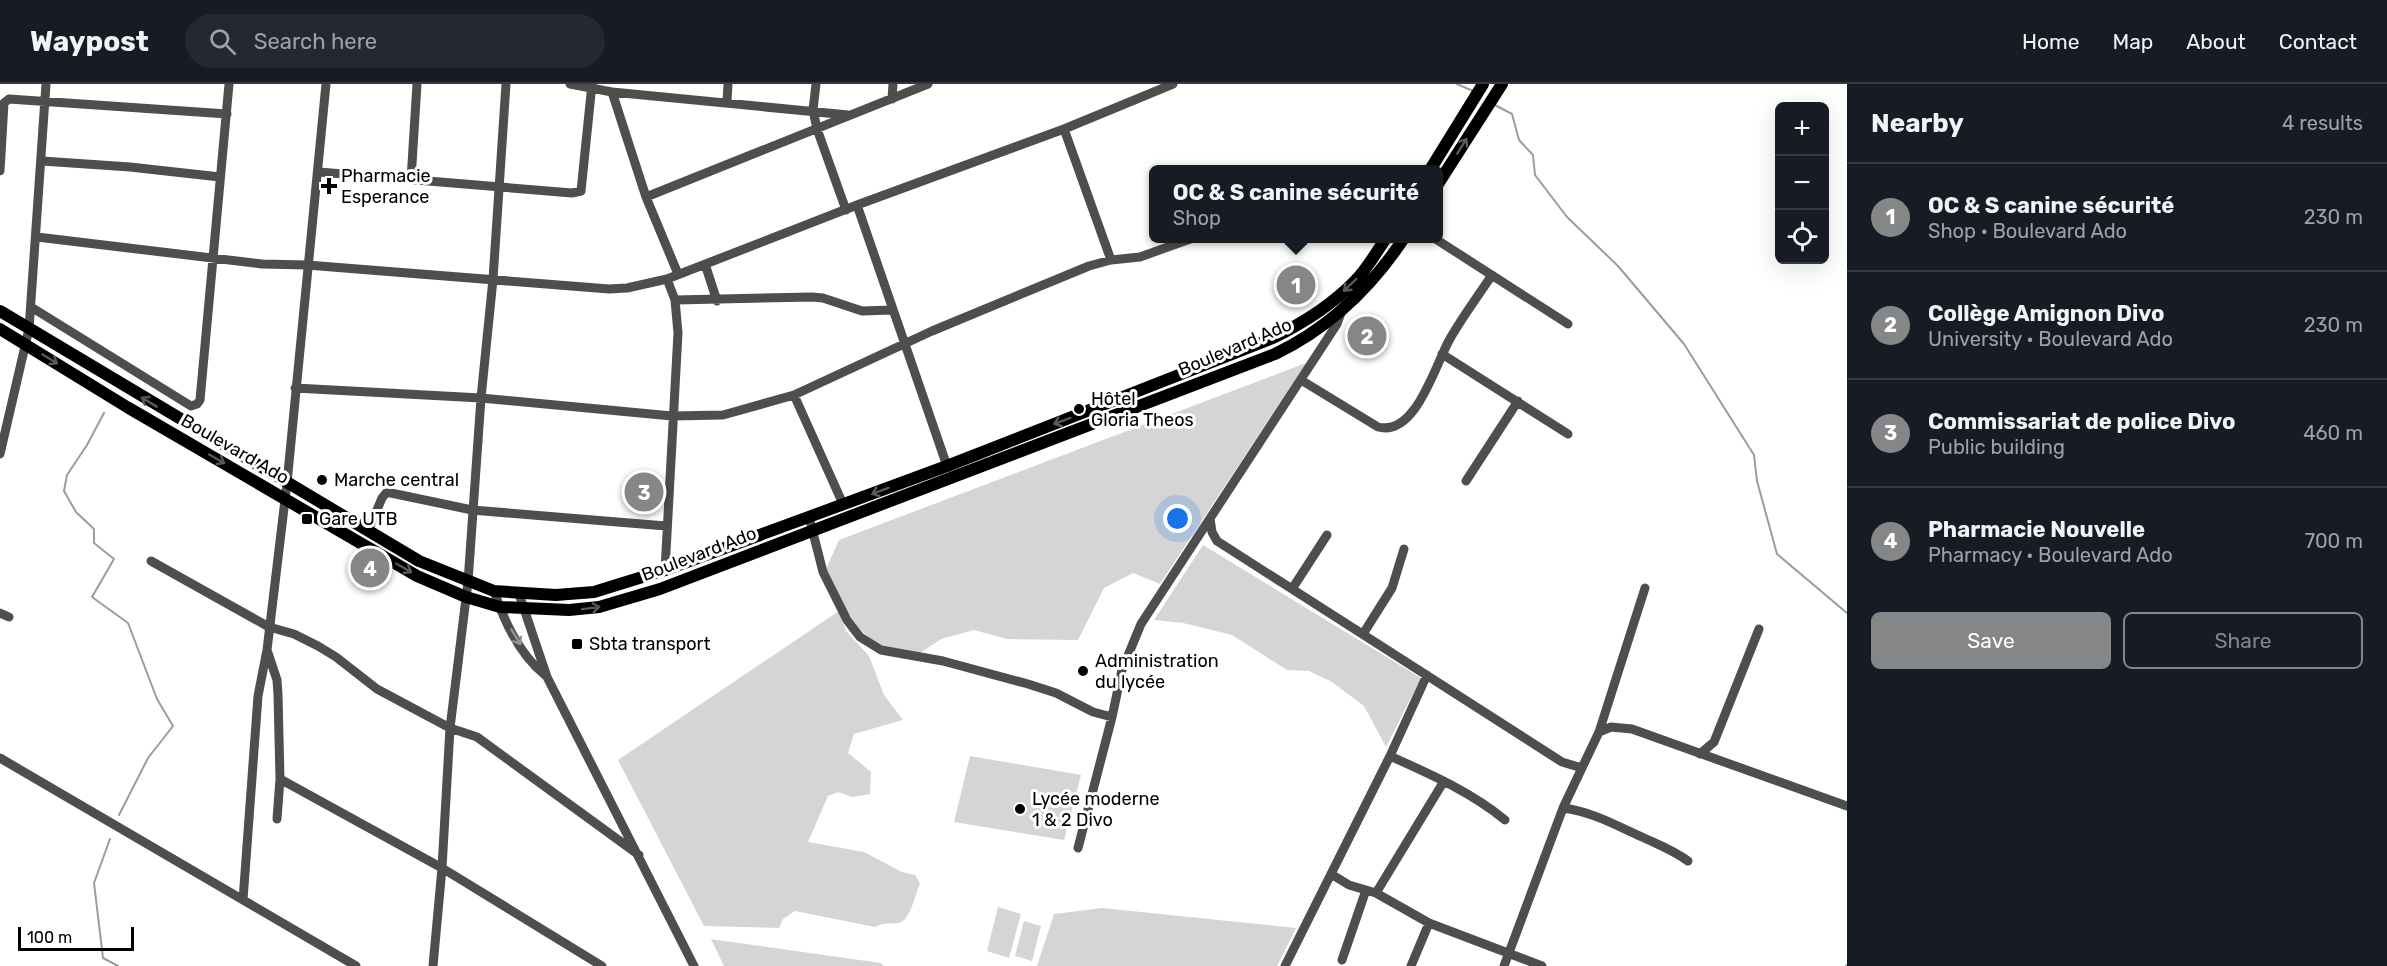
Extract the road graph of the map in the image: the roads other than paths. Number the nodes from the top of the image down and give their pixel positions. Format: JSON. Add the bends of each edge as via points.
{"nodes":[{"id":1,"x":46,"y":84,"type":"edge"},
{"id":2,"x":229,"y":84,"type":"edge"},
{"id":3,"x":326,"y":84,"type":"edge"},
{"id":4,"x":417,"y":84,"type":"edge"},
{"id":5,"x":506,"y":84,"type":"edge"},
{"id":6,"x":570,"y":84,"type":"edge"},
{"id":7,"x":728,"y":84,"type":"edge"},
{"id":8,"x":816,"y":84,"type":"edge"},
{"id":9,"x":893,"y":84,"type":"edge"},
{"id":10,"x":928,"y":84,"type":"edge"},
{"id":11,"x":1173,"y":84,"type":"edge"},
{"id":12,"x":1502,"y":84,"type":"edge"},
{"id":13,"x":592,"y":86,"type":"edge"},
{"id":14,"x":1160,"y":86,"type":"edge"},
{"id":15,"x":612,"y":92,"type":"junction"},
{"id":16,"x":1478,"y":92,"type":"edge"},
{"id":17,"x":892,"y":99,"type":"junction"},
{"id":18,"x":44,"y":101,"type":"junction"},
{"id":19,"x":727,"y":102,"type":"junction"},
{"id":20,"x":813,"y":110,"type":"junction"},
{"id":21,"x":227,"y":114,"type":"junction"},
{"id":22,"x":850,"y":115,"type":"junction"},
{"id":23,"x":816,"y":129,"type":"junction"},
{"id":24,"x":1064,"y":129,"type":"junction"},
{"id":25,"x":42,"y":161,"type":"junction"},
{"id":26,"x":1433,"y":165,"type":"edge"},
{"id":27,"x":0,"y":171,"type":"edge"},
{"id":28,"x":319,"y":172,"type":"junction"},
{"id":29,"x":1443,"y":176,"type":"edge"},
{"id":30,"x":220,"y":177,"type":"junction"},
{"id":31,"x":411,"y":180,"type":"junction"},
{"id":32,"x":499,"y":186,"type":"junction"},
{"id":33,"x":646,"y":197,"type":"junction"},
{"id":34,"x":857,"y":206,"type":"junction"},
{"id":35,"x":846,"y":210,"type":"junction"},
{"id":36,"x":37,"y":237,"type":"junction"},
{"id":37,"x":1178,"y":243,"type":"edge"},
{"id":38,"x":1382,"y":243,"type":"edge"},
{"id":39,"x":1401,"y":243,"type":"edge"},
{"id":40,"x":1442,"y":243,"type":"edge"},
{"id":41,"x":212,"y":258,"type":"junction"},
{"id":42,"x":1111,"y":260,"type":"junction"},
{"id":43,"x":705,"y":264,"type":"junction"},
{"id":44,"x":308,"y":265,"type":"junction"},
{"id":45,"x":678,"y":274,"type":"junction"},
{"id":46,"x":1492,"y":276,"type":"junction"},
{"id":47,"x":493,"y":279,"type":"junction"},
{"id":48,"x":667,"y":279,"type":"junction"},
{"id":49,"x":675,"y":300,"type":"junction"},
{"id":50,"x":717,"y":301,"type":"junction"},
{"id":51,"x":31,"y":307,"type":"junction"},
{"id":52,"x":892,"y":310,"type":"junction"},
{"id":53,"x":1342,"y":310,"type":"junction"},
{"id":54,"x":0,"y":311,"type":"edge"},
{"id":55,"x":1568,"y":324,"type":"dead end"},
{"id":56,"x":0,"y":329,"type":"edge"},
{"id":57,"x":29,"y":329,"type":"junction"},
{"id":58,"x":26,"y":344,"type":"junction"},
{"id":59,"x":904,"y":345,"type":"junction"},
{"id":60,"x":1442,"y":354,"type":"junction"},
{"id":61,"x":1301,"y":380,"type":"junction"},
{"id":62,"x":295,"y":388,"type":"junction"},
{"id":63,"x":794,"y":395,"type":"junction"},
{"id":64,"x":481,"y":398,"type":"junction"},
{"id":65,"x":1518,"y":401,"type":"junction"},
{"id":66,"x":672,"y":416,"type":"junction"},
{"id":67,"x":1568,"y":434,"type":"dead end"},
{"id":68,"x":0,"y":454,"type":"edge"},
{"id":69,"x":947,"y":466,"type":"junction"},
{"id":70,"x":1466,"y":481,"type":"dead end"},
{"id":71,"x":287,"y":483,"type":"junction"},
{"id":72,"x":285,"y":499,"type":"junction"},
{"id":73,"x":843,"y":504,"type":"junction"},
{"id":74,"x":472,"y":510,"type":"junction"},
{"id":75,"x":809,"y":517,"type":"junction"},
{"id":76,"x":1210,"y":519,"type":"junction"},
{"id":77,"x":666,"y":526,"type":"junction"},
{"id":78,"x":813,"y":530,"type":"junction"},
{"id":79,"x":368,"y":531,"type":"junction"},
{"id":80,"x":1327,"y":535,"type":"dead end"},
{"id":81,"x":1404,"y":549,"type":"dead end"},
{"id":82,"x":151,"y":561,"type":"dead end"},
{"id":83,"x":665,"y":570,"type":"junction"},
{"id":84,"x":468,"y":582,"type":"junction"},
{"id":85,"x":1645,"y":588,"type":"dead end"},
{"id":86,"x":1292,"y":589,"type":"junction"},
{"id":87,"x":494,"y":591,"type":"junction"},
{"id":88,"x":519,"y":594,"type":"junction"},
{"id":89,"x":466,"y":597,"type":"junction"},
{"id":90,"x":500,"y":607,"type":"junction"},
{"id":91,"x":523,"y":608,"type":"junction"},
{"id":92,"x":269,"y":627,"type":"junction"},
{"id":93,"x":1759,"y":629,"type":"dead end"},
{"id":94,"x":1363,"y":634,"type":"junction"},
{"id":95,"x":267,"y":650,"type":"junction"},
{"id":96,"x":1427,"y":675,"type":"junction"},
{"id":97,"x":547,"y":677,"type":"junction"},
{"id":98,"x":1112,"y":717,"type":"junction"},
{"id":99,"x":450,"y":728,"type":"junction"},
{"id":100,"x":1599,"y":732,"type":"junction"},
{"id":101,"x":1700,"y":754,"type":"junction"},
{"id":102,"x":1390,"y":756,"type":"junction"},
{"id":103,"x":0,"y":758,"type":"edge"},
{"id":104,"x":1582,"y":768,"type":"junction"},
{"id":105,"x":280,"y":779,"type":"junction"},
{"id":106,"x":1444,"y":781,"type":"junction"},
{"id":107,"x":1847,"y":806,"type":"edge"},
{"id":108,"x":1563,"y":808,"type":"junction"},
{"id":109,"x":277,"y":819,"type":"dead end"},
{"id":110,"x":1505,"y":820,"type":"dead end"},
{"id":111,"x":1078,"y":848,"type":"dead end"},
{"id":112,"x":639,"y":855,"type":"junction"},
{"id":113,"x":1689,"y":861,"type":"dead end"},
{"id":114,"x":442,"y":868,"type":"junction"},
{"id":115,"x":1330,"y":874,"type":"junction"},
{"id":116,"x":1371,"y":892,"type":"junction"},
{"id":117,"x":243,"y":900,"type":"junction"},
{"id":118,"x":1429,"y":923,"type":"junction"},
{"id":119,"x":1508,"y":954,"type":"junction"},
{"id":120,"x":1342,"y":960,"type":"dead end"},
{"id":121,"x":356,"y":966,"type":"edge"},
{"id":122,"x":433,"y":966,"type":"edge"},
{"id":123,"x":602,"y":966,"type":"edge"},
{"id":124,"x":694,"y":966,"type":"edge"},
{"id":125,"x":1285,"y":966,"type":"edge"},
{"id":126,"x":1411,"y":966,"type":"edge"},
{"id":127,"x":1504,"y":966,"type":"edge"},
{"id":128,"x":1542,"y":966,"type":"edge"}],
"edges":[{"from":1,"to":18,"type":"street"},
{"from":2,"to":21,"type":"street"},
{"from":3,"to":28,"type":"street"},
{"from":4,"to":31,"type":"street"},
{"from":5,"to":32,"type":"street"},
{"from":6,"to":13,"type":"street"},
{"from":7,"to":19,"type":"street"},
{"from":8,"to":20,"type":"street"},
{"from":9,"to":17,"type":"street"},
{"from":10,"to":17,"type":"street"},
{"from":11,"to":14,"type":"street"},
{"from":29,"to":12,"type":"main road","one_way":true},
{"from":13,"to":15,"type":"street"},
{"from":13,"to":32,"type":"street","via":[[581,191]]},
{"from":14,"to":24,"type":"street"},
{"from":15,"to":19,"type":"street"},
{"from":15,"to":33,"type":"street"},
{"from":16,"to":26,"type":"main road"},
{"from":17,"to":22,"type":"street"},
{"from":18,"to":21,"type":"street"},
{"from":18,"to":25,"type":"street"},
{"from":18,"to":27,"type":"street","via":[[5,100]]},
{"from":19,"to":20,"type":"street"},
{"from":20,"to":22,"type":"street"},
{"from":20,"to":23,"type":"street"},
{"from":21,"to":30,"type":"street"},
{"from":22,"to":23,"type":"street"},
{"from":23,"to":33,"type":"street"},
{"from":23,"to":35,"type":"street"},
{"from":24,"to":34,"type":"street"},
{"from":24,"to":42,"type":"street"},
{"from":25,"to":30,"type":"street"},
{"from":25,"to":36,"type":"street"},
{"from":28,"to":31,"type":"street"},
{"from":28,"to":44,"type":"street"},
{"from":30,"to":41,"type":"street"},
{"from":31,"to":32,"type":"street"},
{"from":32,"to":47,"type":"street"},
{"from":33,"to":45,"type":"street"},
{"from":34,"to":35,"type":"street"},
{"from":34,"to":52,"type":"street"},
{"from":35,"to":43,"type":"street"},
{"from":36,"to":41,"type":"street"},
{"from":36,"to":51,"type":"street"},
{"from":37,"to":42,"type":"street","via":[[1140,256]]},
{"from":38,"to":69,"type":"main road","name":"Boulevard Ado","one_way":true,"via":[[1356,280],[1305,322]]},
{"from":39,"to":53,"type":"main road","name":"Boulevard Ado","via":[[1385,267]]},
{"from":40,"to":46,"type":"street"},
{"from":41,"to":44,"type":"street"},
{"from":41,"to":51,"type":"street","via":[[200,400],[191,406]]},
{"from":42,"to":59,"type":"street"},
{"from":43,"to":45,"type":"street"},
{"from":43,"to":50,"type":"street"},
{"from":44,"to":47,"type":"street"},
{"from":44,"to":62,"type":"street"},
{"from":45,"to":48,"type":"street"},
{"from":46,"to":55,"type":"street"},
{"from":46,"to":60,"type":"street"},
{"from":47,"to":48,"type":"street","via":[[609,289]]},
{"from":47,"to":64,"type":"street"},
{"from":48,"to":49,"type":"street"},
{"from":49,"to":50,"type":"street"},
{"from":49,"to":66,"type":"street","via":[[678,333]]},
{"from":50,"to":52,"type":"street","via":[[812,297],[862,310]]},
{"from":51,"to":57,"type":"street"},
{"from":52,"to":59,"type":"street"},
{"from":53,"to":61,"type":"street"},
{"from":53,"to":78,"type":"main road","name":"Boulevard Ado","via":[[1275,354]]},
{"from":54,"to":57,"type":"main road","name":"Boulevard Ado"},
{"from":56,"to":58,"type":"main road","name":"Boulevard Ado"},
{"from":57,"to":58,"type":"street"},
{"from":71,"to":57,"type":"main road","name":"Boulevard Ado","one_way":true},
{"from":58,"to":68,"type":"street"},
{"from":58,"to":72,"type":"main road","name":"Boulevard Ado","one_way":true},
{"from":59,"to":63,"type":"street"},
{"from":59,"to":69,"type":"street"},
{"from":60,"to":61,"type":"street","via":[[1410,416],[1385,429]]},
{"from":60,"to":65,"type":"street"},
{"from":61,"to":76,"type":"street"},
{"from":62,"to":64,"type":"street"},
{"from":62,"to":71,"type":"street"},
{"from":63,"to":66,"type":"street","via":[[723,415]]},
{"from":63,"to":73,"type":"street"},
{"from":64,"to":66,"type":"street"},
{"from":64,"to":74,"type":"street"},
{"from":65,"to":67,"type":"street"},
{"from":65,"to":70,"type":"street"},
{"from":66,"to":77,"type":"street"},
{"from":69,"to":73,"type":"main road","name":"Boulevard Ado","one_way":true},
{"from":71,"to":72,"type":"street"},
{"from":71,"to":79,"type":"main road","name":"Boulevard Ado"},
{"from":72,"to":89,"type":"main road","name":"Boulevard Ado","one_way":true,"via":[[417,576]]},
{"from":72,"to":92,"type":"street"},
{"from":73,"to":75,"type":"main road","name":"Boulevard Ado"},
{"from":74,"to":77,"type":"street"},
{"from":74,"to":79,"type":"street","via":[[386,493]]},
{"from":74,"to":84,"type":"street"},
{"from":75,"to":78,"type":"street"},
{"from":75,"to":83,"type":"main road","name":"Boulevard Ado"},
{"from":76,"to":86,"type":"street","via":[[1217,541]]},
{"from":76,"to":98,"type":"street","via":[[1141,624],[1122,670]]},
{"from":77,"to":83,"type":"street"},
{"from":91,"to":78,"type":"main road","name":"Boulevard Ado","one_way":true,"via":[[569,610],[628,600]]},
{"from":78,"to":98,"type":"street","via":[[823,572],[847,620],[860,637],[881,651],[943,661],[1028,684]]},
{"from":79,"to":84,"type":"main road","name":"Boulevard Ado","via":[[419,561]]},
{"from":80,"to":86,"type":"street"},
{"from":81,"to":94,"type":"street","via":[[1392,588]]},
{"from":82,"to":92,"type":"street"},
{"from":83,"to":88,"type":"main road","name":"Boulevard Ado","via":[[585,593]]},
{"from":84,"to":87,"type":"main road","name":"Boulevard Ado"},
{"from":84,"to":89,"type":"street"},
{"from":85,"to":100,"type":"street"},
{"from":86,"to":94,"type":"street"},
{"from":87,"to":88,"type":"main road","name":"Boulevard Ado"},
{"from":87,"to":90,"type":"street"},
{"from":88,"to":91,"type":"street"},
{"from":89,"to":90,"type":"main road","name":"Boulevard Ado"},
{"from":89,"to":99,"type":"street"},
{"from":90,"to":91,"type":"main road","name":"Boulevard Ado"},
{"from":90,"to":97,"type":"street","one_way":true,"via":[[535,668]]},
{"from":91,"to":97,"type":"street"},
{"from":92,"to":95,"type":"street"},
{"from":92,"to":99,"type":"street","via":[[318,646],[377,689]]},
{"from":93,"to":101,"type":"street","via":[[1714,742]]},
{"from":94,"to":96,"type":"street"},
{"from":95,"to":105,"type":"street","via":[[277,680]]},
{"from":95,"to":117,"type":"street","via":[[258,696]]},
{"from":96,"to":102,"type":"street"},
{"from":96,"to":104,"type":"street","via":[[1562,762]]},
{"from":97,"to":112,"type":"street"},
{"from":98,"to":111,"type":"street"},
{"from":99,"to":112,"type":"street","via":[[485,742]]},
{"from":99,"to":114,"type":"street"},
{"from":100,"to":101,"type":"street","via":[[1611,727],[1632,729]]},
{"from":100,"to":104,"type":"street"},
{"from":101,"to":107,"type":"street"},
{"from":102,"to":106,"type":"street"},
{"from":102,"to":115,"type":"street"},
{"from":103,"to":117,"type":"street"},
{"from":104,"to":108,"type":"street"},
{"from":105,"to":109,"type":"street"},
{"from":105,"to":114,"type":"street"},
{"from":106,"to":110,"type":"street"},
{"from":106,"to":116,"type":"street"},
{"from":108,"to":113,"type":"street","via":[[1608,820],[1670,848]]},
{"from":108,"to":119,"type":"street"},
{"from":112,"to":124,"type":"street"},
{"from":114,"to":122,"type":"street"},
{"from":114,"to":123,"type":"street"},
{"from":115,"to":116,"type":"street"},
{"from":115,"to":125,"type":"street"},
{"from":116,"to":118,"type":"street"},
{"from":116,"to":120,"type":"street"},
{"from":117,"to":121,"type":"street"},
{"from":118,"to":119,"type":"street"},
{"from":118,"to":126,"type":"street"},
{"from":119,"to":127,"type":"street"},
{"from":119,"to":128,"type":"street"}]}
